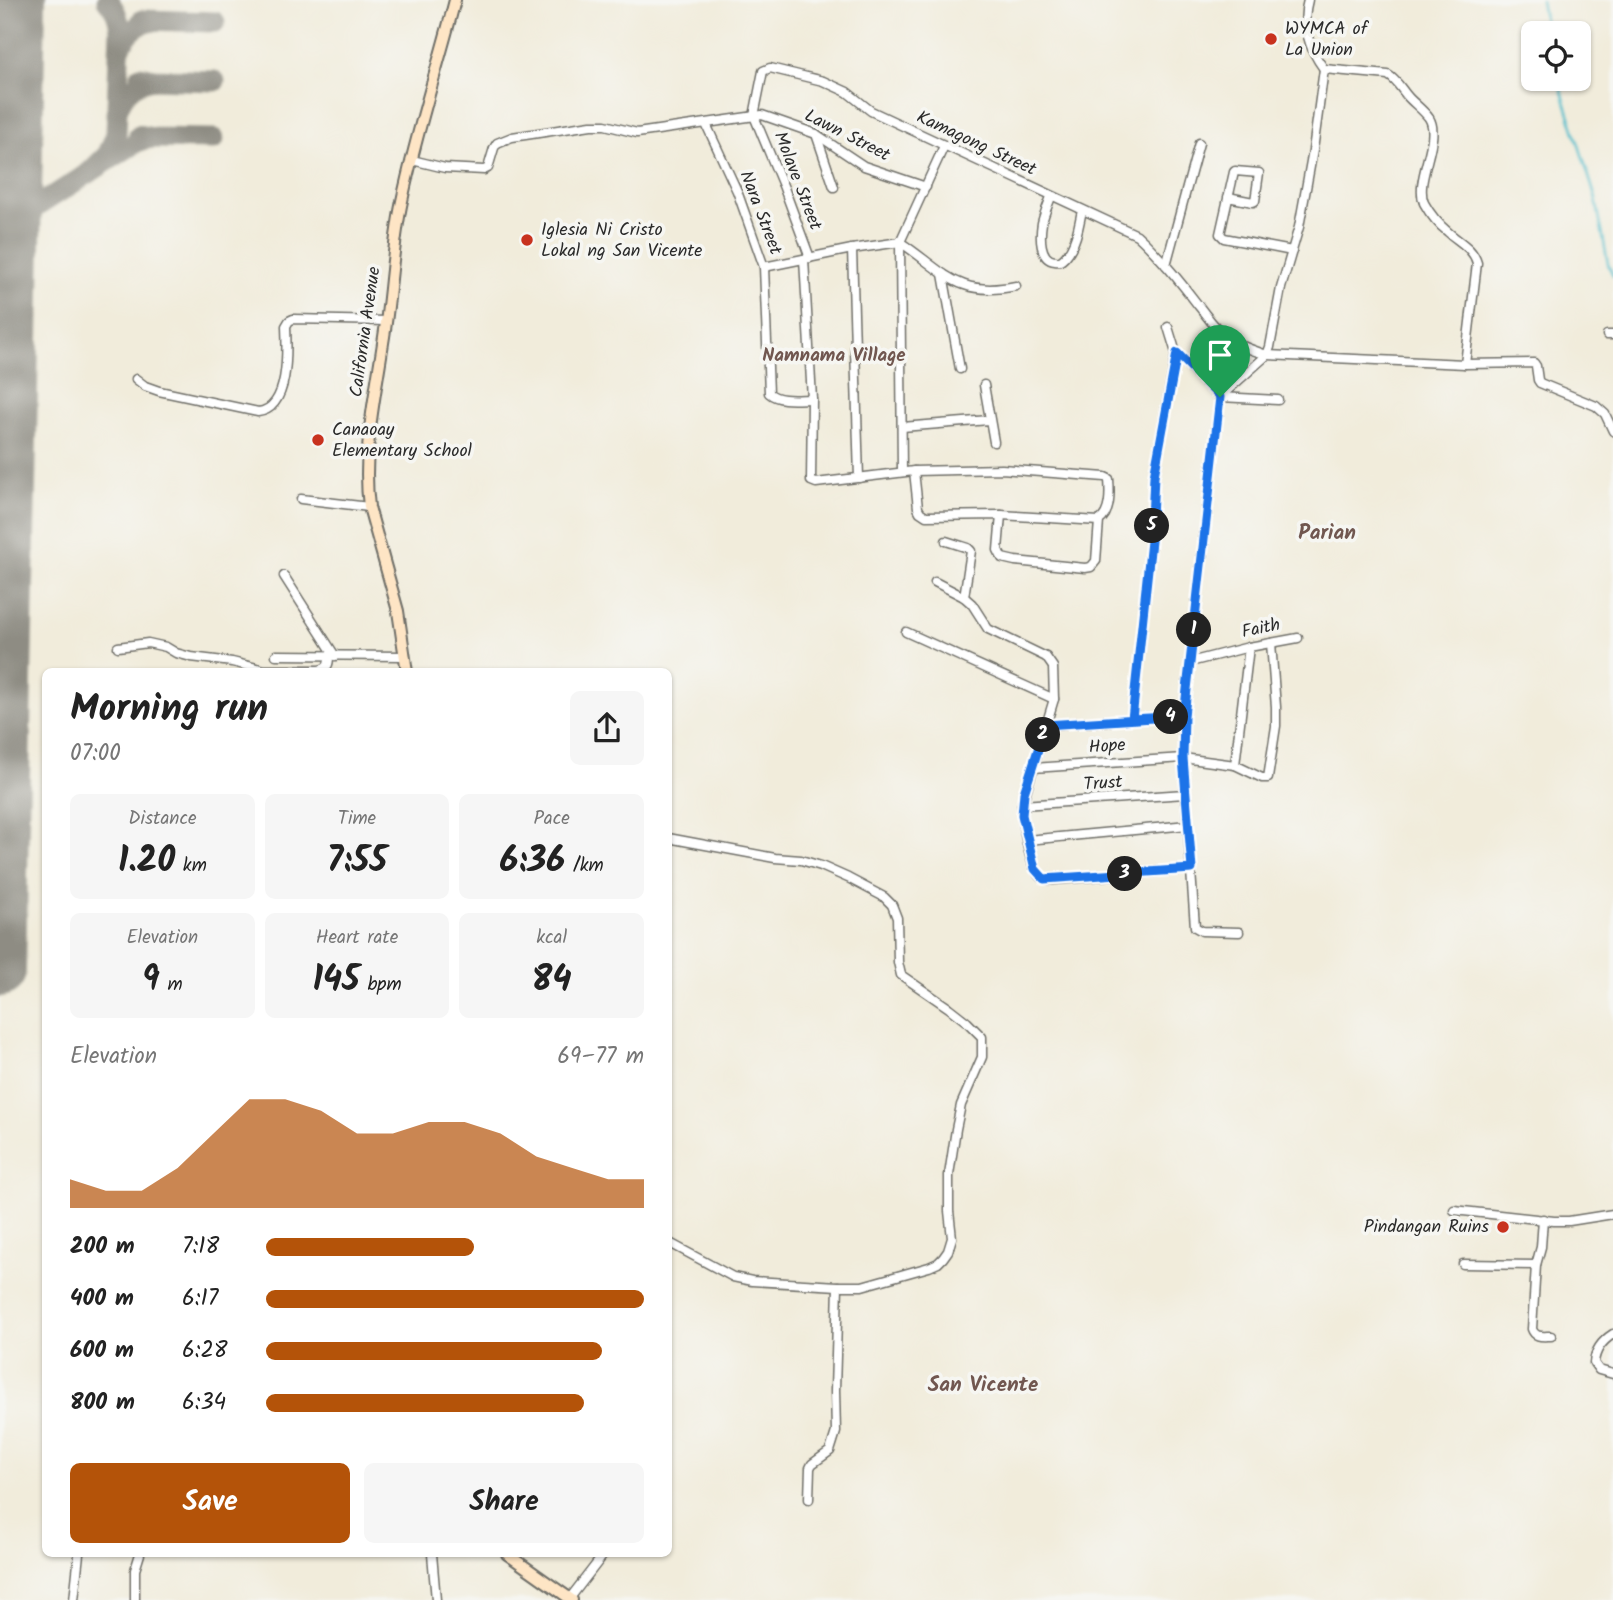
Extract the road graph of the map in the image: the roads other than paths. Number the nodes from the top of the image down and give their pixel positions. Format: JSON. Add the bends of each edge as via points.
{"nodes":[{"id":1,"x":455,"y":0,"type":"edge"},
{"id":2,"x":1308,"y":0,"type":"edge"},
{"id":3,"x":1324,"y":68,"type":"junction"},
{"id":4,"x":754,"y":116,"type":"junction"},
{"id":5,"x":706,"y":124,"type":"junction"},
{"id":6,"x":816,"y":134,"type":"junction"},
{"id":7,"x":1199,"y":143,"type":"dead end"},
{"id":8,"x":944,"y":146,"type":"junction"},
{"id":9,"x":412,"y":160,"type":"junction"},
{"id":10,"x":834,"y":187,"type":"dead end"},
{"id":11,"x":926,"y":187,"type":"junction"},
{"id":12,"x":1051,"y":197,"type":"junction"},
{"id":13,"x":1228,"y":197,"type":"junction"},
{"id":14,"x":1082,"y":210,"type":"junction"},
{"id":15,"x":900,"y":243,"type":"junction"},
{"id":16,"x":852,"y":249,"type":"junction"},
{"id":17,"x":1292,"y":251,"type":"junction"},
{"id":18,"x":807,"y":259,"type":"junction"},
{"id":19,"x":1166,"y":265,"type":"junction"},
{"id":20,"x":764,"y":267,"type":"junction"},
{"id":21,"x":943,"y":274,"type":"junction"},
{"id":22,"x":1016,"y":286,"type":"dead end"},
{"id":23,"x":387,"y":321,"type":"junction"},
{"id":24,"x":1168,"y":327,"type":"dead end"},
{"id":25,"x":1177,"y":353,"type":"junction"},
{"id":26,"x":1266,"y":355,"type":"junction"},
{"id":27,"x":1465,"y":364,"type":"junction"},
{"id":28,"x":960,"y":369,"type":"dead end"},
{"id":29,"x":136,"y":379,"type":"dead end"},
{"id":30,"x":984,"y":385,"type":"dead end"},
{"id":31,"x":1220,"y":397,"type":"junction"},
{"id":32,"x":812,"y":399,"type":"junction"},
{"id":33,"x":1278,"y":400,"type":"dead end"},
{"id":34,"x":1609,"y":414,"type":"edge"},
{"id":35,"x":989,"y":419,"type":"junction"},
{"id":36,"x":902,"y":427,"type":"junction"},
{"id":37,"x":1613,"y":431,"type":"edge"},
{"id":38,"x":994,"y":442,"type":"dead end"},
{"id":39,"x":914,"y":471,"type":"junction"},
{"id":40,"x":902,"y":472,"type":"junction"},
{"id":41,"x":859,"y":478,"type":"junction"},
{"id":42,"x":301,"y":499,"type":"dead end"},
{"id":43,"x":369,"y":507,"type":"junction"},
{"id":44,"x":1001,"y":514,"type":"junction"},
{"id":45,"x":1099,"y":522,"type":"junction"},
{"id":46,"x":946,"y":541,"type":"dead end"},
{"id":47,"x":284,"y":576,"type":"dead end"},
{"id":48,"x":935,"y":582,"type":"dead end"},
{"id":49,"x":964,"y":597,"type":"junction"},
{"id":50,"x":906,"y":632,"type":"dead end"},
{"id":51,"x":1298,"y":638,"type":"dead end"},
{"id":52,"x":1271,"y":643,"type":"junction"},
{"id":53,"x":1249,"y":647,"type":"junction"},
{"id":54,"x":118,"y":648,"type":"dead end"},
{"id":55,"x":276,"y":655,"type":"dead end"},
{"id":56,"x":332,"y":656,"type":"junction"},
{"id":57,"x":405,"y":656,"type":"junction"},
{"id":58,"x":1190,"y":662,"type":"junction"},
{"id":59,"x":257,"y":668,"type":"edge"},
{"id":60,"x":324,"y":668,"type":"edge"},
{"id":61,"x":406,"y":668,"type":"edge"},
{"id":62,"x":1054,"y":699,"type":"junction"},
{"id":63,"x":1184,"y":716,"type":"junction"},
{"id":64,"x":1132,"y":719,"type":"junction"},
{"id":65,"x":1046,"y":725,"type":"junction"},
{"id":66,"x":1183,"y":758,"type":"junction"},
{"id":67,"x":1235,"y":765,"type":"junction"},
{"id":68,"x":1033,"y":768,"type":"junction"},
{"id":69,"x":1185,"y":794,"type":"junction"},
{"id":70,"x":1022,"y":805,"type":"junction"},
{"id":71,"x":1188,"y":825,"type":"junction"},
{"id":72,"x":672,"y":839,"type":"edge"},
{"id":73,"x":1027,"y":840,"type":"junction"},
{"id":74,"x":1192,"y":869,"type":"junction"},
{"id":75,"x":1239,"y":932,"type":"dead end"},
{"id":76,"x":1454,"y":1210,"type":"dead end"},
{"id":77,"x":1613,"y":1214,"type":"edge"},
{"id":78,"x":1543,"y":1219,"type":"junction"},
{"id":79,"x":672,"y":1243,"type":"edge"},
{"id":80,"x":1463,"y":1264,"type":"dead end"},
{"id":81,"x":1536,"y":1265,"type":"junction"},
{"id":82,"x":838,"y":1286,"type":"junction"},
{"id":83,"x":1613,"y":1334,"type":"edge"},
{"id":84,"x":1551,"y":1336,"type":"dead end"},
{"id":85,"x":1613,"y":1374,"type":"edge"},
{"id":86,"x":809,"y":1499,"type":"dead end"},
{"id":87,"x":79,"y":1557,"type":"edge"},
{"id":88,"x":139,"y":1557,"type":"edge"},
{"id":89,"x":432,"y":1557,"type":"edge"},
{"id":90,"x":511,"y":1557,"type":"edge"},
{"id":91,"x":602,"y":1557,"type":"edge"},
{"id":92,"x":571,"y":1599,"type":"edge"},
{"id":93,"x":74,"y":1600,"type":"edge"},
{"id":94,"x":135,"y":1600,"type":"edge"},
{"id":95,"x":436,"y":1600,"type":"edge"}],
"edges":[{"from":1,"to":9,"type":"street","name":"California Avenue"},
{"from":2,"to":3,"type":"street","via":[[1306,32]]},
{"from":3,"to":17,"type":"street"},
{"from":3,"to":27,"type":"street","via":[[1388,75],[1430,119],[1423,198],[1436,221],[1472,252],[1477,262]]},
{"from":4,"to":5,"type":"street"},
{"from":4,"to":6,"type":"street","name":"Lawn Street","via":[[770,117]]},
{"from":4,"to":8,"type":"street","name":"Kamagong Street","via":[[763,71],[770,68],[823,81],[871,111]]},
{"from":4,"to":18,"type":"street","name":"Molave Street"},
{"from":5,"to":9,"type":"street","via":[[637,133],[591,125],[512,136],[497,143],[488,169],[445,168]]},
{"from":5,"to":20,"type":"street","name":"Nara Street","via":[[737,191]]},
{"from":6,"to":10,"type":"street"},
{"from":6,"to":11,"type":"street","name":"Lawn Street","via":[[864,166]]},
{"from":7,"to":19,"type":"street"},
{"from":8,"to":11,"type":"street"},
{"from":8,"to":12,"type":"street","name":"Kamagong Street"},
{"from":9,"to":23,"type":"street","name":"California Avenue","via":[[401,203]]},
{"from":11,"to":15,"type":"street"},
{"from":12,"to":14,"type":"street","name":"Kamagong Street"},
{"from":12,"to":14,"type":"street","via":[[1041,239],[1049,260],[1060,261],[1070,250]]},
{"from":13,"to":13,"type":"street","via":[[1236,170],[1259,173],[1255,201]]},
{"from":13,"to":17,"type":"street","via":[[1222,237]]},
{"from":14,"to":19,"type":"street","name":"Kamagong Street","via":[[1137,235]]},
{"from":15,"to":16,"type":"street"},
{"from":15,"to":21,"type":"street"},
{"from":15,"to":36,"type":"street"},
{"from":16,"to":18,"type":"street"},
{"from":16,"to":41,"type":"street"},
{"from":17,"to":26,"type":"street"},
{"from":18,"to":20,"type":"street"},
{"from":18,"to":32,"type":"street","name":"Molave Street"},
{"from":19,"to":26,"type":"street","name":"Kamagong Street","via":[[1228,339]]},
{"from":20,"to":32,"type":"street","name":"Nara Street","via":[[769,393],[776,398]]},
{"from":21,"to":22,"type":"street","via":[[975,289]]},
{"from":21,"to":28,"type":"street"},
{"from":23,"to":29,"type":"street","via":[[289,321],[285,376],[276,401],[264,411],[159,391]]},
{"from":23,"to":43,"type":"street","name":"California Avenue","via":[[368,453]]},
{"from":24,"to":25,"type":"street"},
{"from":25,"to":31,"type":"street"},
{"from":25,"to":64,"type":"street","via":[[1154,476]]},
{"from":26,"to":27,"type":"street","name":"Kamagong Street"},
{"from":26,"to":31,"type":"street"},
{"from":27,"to":34,"type":"street","name":"Kamagong Street","via":[[1534,363],[1540,383]]},
{"from":30,"to":35,"type":"street"},
{"from":31,"to":33,"type":"street"},
{"from":31,"to":58,"type":"street"},
{"from":32,"to":41,"type":"street","via":[[811,481]]},
{"from":34,"to":37,"type":"street"},
{"from":35,"to":36,"type":"street"},
{"from":35,"to":38,"type":"street"},
{"from":36,"to":40,"type":"street"},
{"from":39,"to":40,"type":"street"},
{"from":39,"to":44,"type":"street","via":[[918,508],[926,516]]},
{"from":39,"to":45,"type":"street","via":[[1002,469],[1105,477],[1109,479],[1108,501],[1106,515]]},
{"from":40,"to":41,"type":"street"},
{"from":42,"to":43,"type":"street"},
{"from":43,"to":57,"type":"street","name":"California Avenue"},
{"from":44,"to":45,"type":"street"},
{"from":44,"to":45,"type":"street","via":[[998,550],[1002,558],[1085,568],[1096,561]]},
{"from":46,"to":49,"type":"street","via":[[971,551]]},
{"from":47,"to":56,"type":"street"},
{"from":48,"to":49,"type":"street"},
{"from":49,"to":62,"type":"street","via":[[988,629],[1049,660]]},
{"from":50,"to":62,"type":"street"},
{"from":51,"to":52,"type":"street","name":"Faith"},
{"from":52,"to":53,"type":"street","name":"Faith"},
{"from":52,"to":67,"type":"street","name":"Hope","via":[[1276,707],[1268,778]]},
{"from":53,"to":58,"type":"street","name":"Faith"},
{"from":53,"to":67,"type":"street"},
{"from":54,"to":59,"type":"street","via":[[148,643],[191,657]]},
{"from":55,"to":56,"type":"street"},
{"from":56,"to":57,"type":"street"},
{"from":56,"to":60,"type":"street"},
{"from":57,"to":61,"type":"street","name":"California Avenue"},
{"from":58,"to":63,"type":"street"},
{"from":62,"to":65,"type":"street"},
{"from":63,"to":64,"type":"street"},
{"from":63,"to":66,"type":"street"},
{"from":64,"to":65,"type":"street"},
{"from":65,"to":68,"type":"street"},
{"from":66,"to":67,"type":"street","name":"Hope"},
{"from":66,"to":68,"type":"street","name":"Hope"},
{"from":66,"to":69,"type":"street"},
{"from":68,"to":70,"type":"street"},
{"from":69,"to":70,"type":"street","name":"Trust"},
{"from":69,"to":71,"type":"street"},
{"from":70,"to":73,"type":"street"},
{"from":71,"to":73,"type":"street"},
{"from":71,"to":74,"type":"street"},
{"from":72,"to":82,"type":"street","via":[[801,860],[848,877],[884,897],[897,918],[901,975],[949,1007],[982,1037],[982,1057],[961,1105],[949,1175],[952,1238],[948,1251],[929,1267],[862,1286]]},
{"from":73,"to":74,"type":"street","via":[[1035,869],[1044,879]]},
{"from":74,"to":75,"type":"street","via":[[1195,927],[1202,932]]},
{"from":76,"to":78,"type":"street"},
{"from":77,"to":78,"type":"street","via":[[1569,1221]]},
{"from":78,"to":81,"type":"street"},
{"from":79,"to":82,"type":"street","via":[[744,1280]]},
{"from":80,"to":81,"type":"street"},
{"from":81,"to":84,"type":"street","via":[[1532,1329],[1537,1336]]},
{"from":82,"to":86,"type":"street","via":[[836,1432],[830,1451],[810,1468]]},
{"from":83,"to":85,"type":"street","via":[[1604,1340],[1594,1363],[1599,1370]]},
{"from":87,"to":93,"type":"street"},
{"from":88,"to":94,"type":"street"},
{"from":89,"to":95,"type":"street"},
{"from":90,"to":92,"type":"street"},
{"from":91,"to":92,"type":"street"}]}
